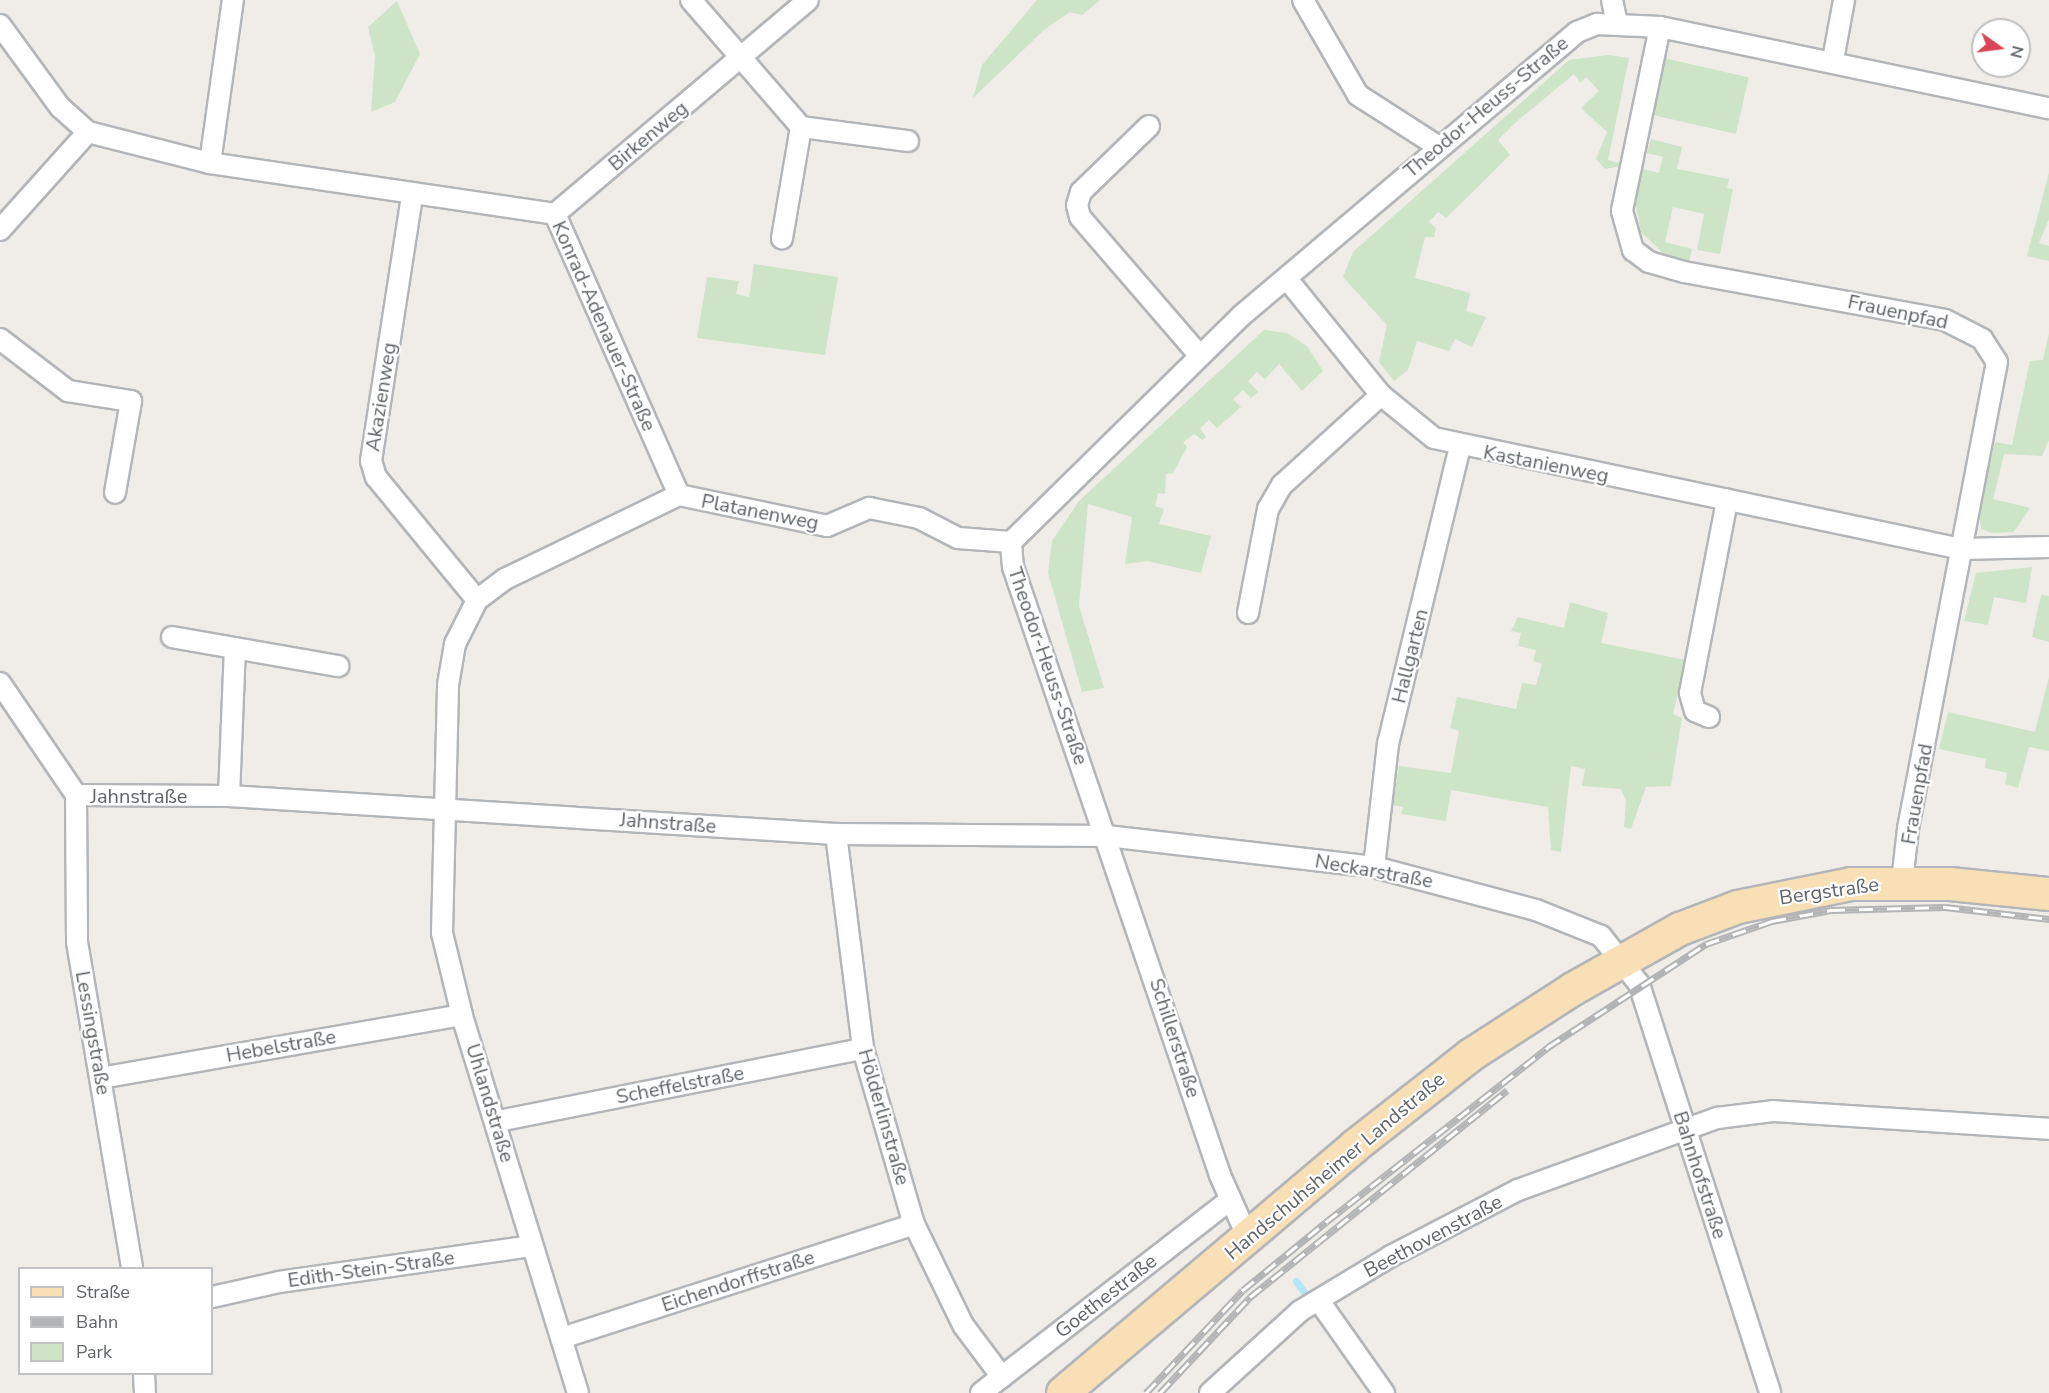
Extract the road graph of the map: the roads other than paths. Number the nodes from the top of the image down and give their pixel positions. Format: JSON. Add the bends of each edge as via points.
{"nodes":[{"id":1,"x":233,"y":0,"type":"edge"},
{"id":2,"x":691,"y":0,"type":"edge"},
{"id":3,"x":808,"y":0,"type":"edge"},
{"id":4,"x":1303,"y":0,"type":"edge"},
{"id":5,"x":1612,"y":0,"type":"edge"},
{"id":6,"x":1844,"y":0,"type":"edge"},
{"id":7,"x":1617,"y":23,"type":"junction"},
{"id":8,"x":0,"y":25,"type":"edge"},
{"id":9,"x":1660,"y":27,"type":"junction"},
{"id":10,"x":740,"y":58,"type":"junction"},
{"id":11,"x":1833,"y":60,"type":"junction"},
{"id":12,"x":2049,"y":108,"type":"edge"},
{"id":13,"x":1149,"y":126,"type":"dead end"},
{"id":14,"x":801,"y":127,"type":"junction"},
{"id":15,"x":88,"y":132,"type":"junction"},
{"id":16,"x":908,"y":141,"type":"dead end"},
{"id":17,"x":1439,"y":147,"type":"junction"},
{"id":18,"x":210,"y":163,"type":"junction"},
{"id":19,"x":412,"y":196,"type":"junction"},
{"id":20,"x":555,"y":214,"type":"junction"},
{"id":21,"x":0,"y":230,"type":"edge"},
{"id":22,"x":782,"y":238,"type":"dead end"},
{"id":23,"x":1287,"y":279,"type":"junction"},
{"id":24,"x":0,"y":339,"type":"edge"},
{"id":25,"x":1199,"y":355,"type":"junction"},
{"id":26,"x":1381,"y":395,"type":"junction"},
{"id":27,"x":1460,"y":447,"type":"junction"},
{"id":28,"x":115,"y":493,"type":"dead end"},
{"id":29,"x":679,"y":495,"type":"junction"},
{"id":30,"x":1727,"y":500,"type":"junction"},
{"id":31,"x":1011,"y":542,"type":"junction"},
{"id":32,"x":2049,"y":548,"type":"edge"},
{"id":33,"x":1961,"y":549,"type":"junction"},
{"id":34,"x":477,"y":600,"type":"junction"},
{"id":35,"x":1248,"y":613,"type":"dead end"},
{"id":36,"x":172,"y":637,"type":"dead end"},
{"id":37,"x":236,"y":648,"type":"junction"},
{"id":38,"x":338,"y":666,"type":"dead end"},
{"id":39,"x":0,"y":683,"type":"edge"},
{"id":40,"x":1709,"y":717,"type":"dead end"},
{"id":41,"x":76,"y":795,"type":"junction"},
{"id":42,"x":229,"y":796,"type":"junction"},
{"id":43,"x":444,"y":807,"type":"junction"},
{"id":44,"x":836,"y":834,"type":"junction"},
{"id":45,"x":1107,"y":836,"type":"junction"},
{"id":46,"x":1374,"y":867,"type":"junction"},
{"id":47,"x":1902,"y":882,"type":"junction"},
{"id":48,"x":2049,"y":894,"type":"edge"},
{"id":49,"x":1622,"y":961,"type":"junction"},
{"id":50,"x":462,"y":1015,"type":"junction"},
{"id":51,"x":863,"y":1049,"type":"junction"},
{"id":52,"x":101,"y":1078,"type":"junction"},
{"id":53,"x":498,"y":1121,"type":"junction"},
{"id":54,"x":1686,"y":1129,"type":"junction"},
{"id":55,"x":2049,"y":1129,"type":"edge"},
{"id":56,"x":1231,"y":1199,"type":"junction"},
{"id":57,"x":914,"y":1224,"type":"junction"},
{"id":58,"x":1248,"y":1238,"type":"junction"},
{"id":59,"x":532,"y":1246,"type":"junction"},
{"id":60,"x":132,"y":1267,"type":"edge"},
{"id":61,"x":213,"y":1298,"type":"edge"},
{"id":62,"x":1319,"y":1300,"type":"junction"},
{"id":63,"x":562,"y":1338,"type":"junction"},
{"id":64,"x":144,"y":1375,"type":"edge"},
{"id":65,"x":1002,"y":1377,"type":"junction"},
{"id":66,"x":145,"y":1393,"type":"edge"},
{"id":67,"x":578,"y":1393,"type":"edge"},
{"id":68,"x":981,"y":1393,"type":"edge"},
{"id":69,"x":1064,"y":1393,"type":"edge"},
{"id":70,"x":1210,"y":1393,"type":"edge"},
{"id":71,"x":1384,"y":1393,"type":"edge"},
{"id":72,"x":1770,"y":1393,"type":"edge"}],
"edges":[{"from":1,"to":18,"type":"street"},
{"from":2,"to":10,"type":"street"},
{"from":3,"to":10,"type":"street","name":"Birkenweg"},
{"from":4,"to":17,"type":"street","via":[[1358,95]]},
{"from":5,"to":7,"type":"street"},
{"from":6,"to":11,"type":"street"},
{"from":7,"to":9,"type":"street","name":"Theodor-Heuss-Straße"},
{"from":7,"to":17,"type":"street","name":"Theodor-Heuss-Straße","via":[[1597,24],[1553,46]]},
{"from":8,"to":15,"type":"street","name":"Konrad-Adenauer-Straße","via":[[60,107]]},
{"from":9,"to":11,"type":"street","name":"Theodor-Heuss-Straße"},
{"from":9,"to":33,"type":"street","name":"Frauenpfad","via":[[1622,211],[1633,250],[1649,262],[1683,272],[1946,320],[1982,339],[1992,349],[1999,375]]},
{"from":10,"to":14,"type":"street"},
{"from":10,"to":20,"type":"street","name":"Birkenweg"},
{"from":11,"to":12,"type":"street","name":"Theodor-Heuss-Straße"},
{"from":13,"to":25,"type":"street","via":[[1081,192],[1077,205],[1080,217]]},
{"from":14,"to":16,"type":"street"},
{"from":14,"to":22,"type":"street"},
{"from":15,"to":18,"type":"street","name":"Konrad-Adenauer-Straße"},
{"from":15,"to":21,"type":"street"},
{"from":17,"to":23,"type":"street","name":"Theodor-Heuss-Straße"},
{"from":18,"to":19,"type":"street","name":"Konrad-Adenauer-Straße"},
{"from":19,"to":20,"type":"street","name":"Konrad-Adenauer-Straße"},
{"from":19,"to":34,"type":"street","name":"Akazienweg","via":[[371,461],[376,477]]},
{"from":20,"to":29,"type":"street","name":"Konrad-Adenauer-Straße"},
{"from":23,"to":25,"type":"street","name":"Theodor-Heuss-Straße"},
{"from":23,"to":26,"type":"street","name":"Kastanienweg"},
{"from":24,"to":28,"type":"street","via":[[68,391],[131,401]]},
{"from":25,"to":31,"type":"street","name":"Theodor-Heuss-Straße"},
{"from":26,"to":27,"type":"street","name":"Kastanienweg","via":[[1434,438]]},
{"from":26,"to":35,"type":"street","via":[[1282,485],[1268,508]]},
{"from":27,"to":30,"type":"street","name":"Kastanienweg"},
{"from":27,"to":46,"type":"street","name":"Hallgarten","via":[[1388,744]]},
{"from":29,"to":31,"type":"street","name":"Platanenweg","via":[[827,526],[869,508],[918,518],[958,538]]},
{"from":29,"to":34,"type":"street","via":[[505,579]]},
{"from":30,"to":33,"type":"street","name":"Kastanienweg"},
{"from":30,"to":40,"type":"street","via":[[1690,687],[1695,711]]},
{"from":31,"to":45,"type":"street","name":"Theodor-Heuss-Straße","via":[[1012,567]]},
{"from":32,"to":33,"type":"street","name":"Kastanienweg"},
{"from":33,"to":47,"type":"street","name":"Frauenpfad"},
{"from":34,"to":43,"type":"street","via":[[455,644],[448,685]]},
{"from":36,"to":37,"type":"street"},
{"from":37,"to":38,"type":"street"},
{"from":37,"to":42,"type":"street"},
{"from":39,"to":41,"type":"street","name":"Jahnstraße"},
{"from":41,"to":42,"type":"street","name":"Jahnstraße"},
{"from":41,"to":52,"type":"street","name":"Lessingstraße","via":[[77,942]]},
{"from":42,"to":43,"type":"street","name":"Jahnstraße"},
{"from":43,"to":44,"type":"street","name":"Jahnstraße"},
{"from":43,"to":50,"type":"street","name":"Uhlandstraße","via":[[442,933]]},
{"from":44,"to":45,"type":"street","name":"Jahnstraße"},
{"from":44,"to":51,"type":"street","name":"Hölderlinstraße"},
{"from":45,"to":46,"type":"street","name":"Neckarstraße"},
{"from":45,"to":56,"type":"street","name":"Schillerstraße"},
{"from":46,"to":49,"type":"street","name":"Neckarstraße","via":[[1536,910],[1601,936]]},
{"from":47,"to":48,"type":"main road","name":"Bergstraße"},
{"from":47,"to":49,"type":"main road","name":"Bergstraße","via":[[1851,884],[1738,907]]},
{"from":49,"to":54,"type":"street","name":"Bahnhofstraße","via":[[1639,984]]},
{"from":49,"to":58,"type":"main road","name":"Handschuhsheimer Landstraße","via":[[1471,1055]]},
{"from":50,"to":52,"type":"street","name":"Hebelstraße"},
{"from":50,"to":53,"type":"street","name":"Uhlandstraße"},
{"from":51,"to":53,"type":"street","name":"Scheffelstraße"},
{"from":51,"to":57,"type":"street","name":"Hölderlinstraße"},
{"from":52,"to":60,"type":"street","name":"Lessingstraße"},
{"from":53,"to":59,"type":"street","name":"Uhlandstraße"},
{"from":54,"to":55,"type":"street","name":"Beethovenstraße","via":[[1717,1118],[1773,1111]]},
{"from":54,"to":62,"type":"street","name":"Beethovenstraße","via":[[1518,1190]]},
{"from":54,"to":72,"type":"street","name":"Bahnhofstraße"},
{"from":56,"to":58,"type":"street","name":"Schillerstraße"},
{"from":56,"to":65,"type":"street","name":"Goethestraße"},
{"from":57,"to":63,"type":"street","name":"Eichendorffstraße"},
{"from":57,"to":65,"type":"street","name":"Hölderlinstraße","via":[[963,1325]]},
{"from":58,"to":69,"type":"main road","name":"Handschuhsheimer Landstraße"},
{"from":59,"to":61,"type":"street","name":"Edith-Stein-Straße","via":[[279,1282]]},
{"from":59,"to":63,"type":"street","name":"Uhlandstraße"},
{"from":62,"to":70,"type":"street","name":"Beethovenstraße","via":[[1239,1363]]},
{"from":62,"to":71,"type":"street"},
{"from":63,"to":67,"type":"street","name":"Uhlandstraße"},
{"from":64,"to":66,"type":"street"},
{"from":65,"to":68,"type":"street","name":"Goethestraße"}]}
